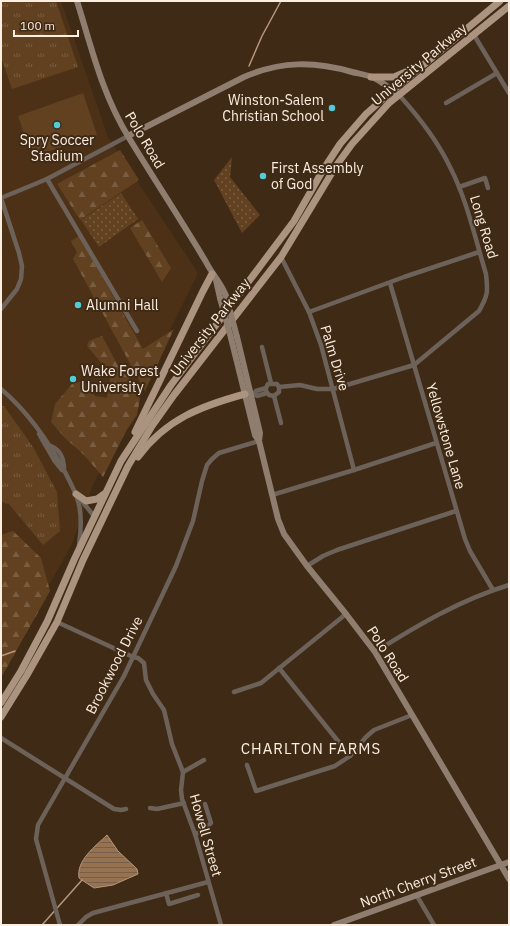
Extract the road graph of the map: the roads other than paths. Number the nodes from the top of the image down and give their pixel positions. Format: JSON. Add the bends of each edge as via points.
{"nodes":[{"id":1,"x":77,"y":1,"type":"edge"},
{"id":2,"x":500,"y":1,"type":"edge"},
{"id":3,"x":509,"y":6,"type":"edge"},
{"id":4,"x":474,"y":34,"type":"junction"},
{"id":5,"x":424,"y":64,"type":"junction"},
{"id":6,"x":360,"y":74,"type":"junction"},
{"id":7,"x":497,"y":74,"type":"junction"},
{"id":8,"x":371,"y":77,"type":"junction"},
{"id":9,"x":390,"y":92,"type":"junction"},
{"id":10,"x":509,"y":93,"type":"edge"},
{"id":11,"x":399,"y":95,"type":"junction"},
{"id":12,"x":446,"y":103,"type":"dead end"},
{"id":13,"x":128,"y":136,"type":"junction"},
{"id":14,"x":47,"y":179,"type":"junction"},
{"id":15,"x":459,"y":188,"type":"junction"},
{"id":16,"x":488,"y":188,"type":"dead end"},
{"id":17,"x":1,"y":198,"type":"edge"},
{"id":18,"x":480,"y":252,"type":"junction"},
{"id":19,"x":281,"y":257,"type":"junction"},
{"id":20,"x":214,"y":277,"type":"junction"},
{"id":21,"x":390,"y":283,"type":"junction"},
{"id":22,"x":1,"y":309,"type":"edge"},
{"id":23,"x":309,"y":312,"type":"junction"},
{"id":24,"x":137,"y":331,"type":"dead end"},
{"id":25,"x":234,"y":338,"type":"junction"},
{"id":26,"x":262,"y":347,"type":"dead end"},
{"id":27,"x":414,"y":365,"type":"junction"},
{"id":28,"x":271,"y":383,"type":"junction"},
{"id":29,"x":279,"y":387,"type":"junction"},
{"id":30,"x":1,"y":389,"type":"edge"},
{"id":31,"x":333,"y":389,"type":"junction"},
{"id":32,"x":267,"y":390,"type":"junction"},
{"id":33,"x":250,"y":394,"type":"junction"},
{"id":34,"x":274,"y":396,"type":"junction"},
{"id":35,"x":281,"y":423,"type":"dead end"},
{"id":36,"x":37,"y":429,"type":"junction"},
{"id":37,"x":259,"y":441,"type":"junction"},
{"id":38,"x":436,"y":443,"type":"junction"},
{"id":39,"x":121,"y":461,"type":"junction"},
{"id":40,"x":354,"y":470,"type":"junction"},
{"id":41,"x":64,"y":471,"type":"junction"},
{"id":42,"x":119,"y":484,"type":"junction"},
{"id":43,"x":106,"y":492,"type":"junction"},
{"id":44,"x":76,"y":494,"type":"junction"},
{"id":45,"x":272,"y":495,"type":"junction"},
{"id":46,"x":456,"y":512,"type":"junction"},
{"id":47,"x":94,"y":516,"type":"junction"},
{"id":48,"x":91,"y":544,"type":"junction"},
{"id":49,"x":78,"y":550,"type":"junction"},
{"id":50,"x":307,"y":566,"type":"junction"},
{"id":51,"x":509,"y":585,"type":"edge"},
{"id":52,"x":493,"y":590,"type":"junction"},
{"id":53,"x":346,"y":614,"type":"junction"},
{"id":54,"x":57,"y":622,"type":"junction"},
{"id":55,"x":375,"y":652,"type":"junction"},
{"id":56,"x":133,"y":657,"type":"junction"},
{"id":57,"x":279,"y":668,"type":"junction"},
{"id":58,"x":234,"y":692,"type":"dead end"},
{"id":59,"x":1,"y":704,"type":"edge"},
{"id":60,"x":412,"y":715,"type":"junction"},
{"id":61,"x":1,"y":717,"type":"edge"},
{"id":62,"x":1,"y":738,"type":"edge"},
{"id":63,"x":350,"y":756,"type":"junction"},
{"id":64,"x":204,"y":760,"type":"dead end"},
{"id":65,"x":247,"y":765,"type":"dead end"},
{"id":66,"x":183,"y":772,"type":"junction"},
{"id":67,"x":65,"y":778,"type":"junction"},
{"id":68,"x":184,"y":803,"type":"junction"},
{"id":69,"x":205,"y":804,"type":"dead end"},
{"id":70,"x":150,"y":808,"type":"dead end"},
{"id":71,"x":126,"y":809,"type":"dead end"},
{"id":72,"x":195,"y":834,"type":"junction"},
{"id":73,"x":509,"y":862,"type":"edge"},
{"id":74,"x":501,"y":865,"type":"junction"},
{"id":75,"x":509,"y":879,"type":"edge"},
{"id":76,"x":208,"y":882,"type":"junction"},
{"id":77,"x":166,"y":893,"type":"junction"},
{"id":78,"x":198,"y":895,"type":"dead end"},
{"id":79,"x":417,"y":896,"type":"junction"},
{"id":80,"x":60,"y":925,"type":"edge"},
{"id":81,"x":78,"y":925,"type":"edge"},
{"id":82,"x":221,"y":925,"type":"edge"},
{"id":83,"x":334,"y":925,"type":"edge"},
{"id":84,"x":434,"y":925,"type":"edge"}],
"edges":[{"from":1,"to":13,"type":"main road","name":"Polo Road","via":[[98,72]]},
{"from":2,"to":5,"type":"main road","name":"University Parkway"},
{"from":3,"to":4,"type":"main road","name":"University Parkway"},
{"from":4,"to":7,"type":"street"},
{"from":4,"to":11,"type":"main road","name":"University Parkway"},
{"from":5,"to":8,"type":"main road","via":[[394,77]]},
{"from":5,"to":9,"type":"main road","name":"University Parkway"},
{"from":6,"to":8,"type":"main road"},
{"from":6,"to":9,"type":"main road"},
{"from":6,"to":13,"type":"main road","via":[[308,64],[286,64],[269,68],[244,77]]},
{"from":7,"to":10,"type":"street"},
{"from":7,"to":12,"type":"street"},
{"from":8,"to":9,"type":"main road"},
{"from":9,"to":11,"type":"main road"},
{"from":9,"to":39,"type":"main road","name":"University Parkway","via":[[340,144],[294,221],[171,385]]},
{"from":11,"to":15,"type":"street","name":"Long Road","via":[[438,144]]},
{"from":11,"to":19,"type":"main road","name":"University Parkway","via":[[352,144]]},
{"from":13,"to":14,"type":"street"},
{"from":13,"to":20,"type":"main road","name":"Polo Road"},
{"from":14,"to":17,"type":"street"},
{"from":14,"to":24,"type":"street"},
{"from":15,"to":16,"type":"street","via":[[485,178]]},
{"from":15,"to":18,"type":"street","name":"Long Road"},
{"from":17,"to":22,"type":"street","via":[[21,261],[21,279]]},
{"from":18,"to":21,"type":"street"},
{"from":18,"to":27,"type":"street","name":"Long Road","via":[[488,290],[479,311]]},
{"from":19,"to":23,"type":"street","name":"Palm Drive"},
{"from":19,"to":42,"type":"main road","name":"University Parkway","via":[[174,395],[152,426]]},
{"from":20,"to":25,"type":"main road","name":"Polo Road","bridge":true,"via":[[223,297]]},
{"from":20,"to":39,"type":"main road","via":[[199,298]]},
{"from":21,"to":23,"type":"street"},
{"from":21,"to":27,"type":"street","name":"Yellowstone Lane"},
{"from":23,"to":31,"type":"street","name":"Palm Drive"},
{"from":25,"to":33,"type":"main road","name":"Polo Road"},
{"from":25,"to":33,"type":"main road","name":"Polo Road"},
{"from":26,"to":28,"type":"street"},
{"from":27,"to":31,"type":"street","name":"Long Road"},
{"from":27,"to":38,"type":"street","name":"Yellowstone Lane"},
{"from":28,"to":29,"type":"street"},
{"from":28,"to":32,"type":"street","via":[[268,384]]},
{"from":29,"to":31,"type":"street","name":"Long Road","via":[[300,385]]},
{"from":29,"to":34,"type":"street"},
{"from":30,"to":36,"type":"street","via":[[14,400]]},
{"from":31,"to":40,"type":"street","name":"Palm Drive"},
{"from":32,"to":33,"type":"street"},
{"from":32,"to":34,"type":"street","via":[[269,395]]},
{"from":33,"to":37,"type":"main road","name":"Polo Road","via":[[255,435]]},
{"from":33,"to":42,"type":"main road","via":[[203,407],[169,426],[142,451]]},
{"from":34,"to":35,"type":"street"},
{"from":36,"to":41,"type":"street","via":[[50,445]]},
{"from":36,"to":41,"type":"street","via":[[49,452]]},
{"from":37,"to":45,"type":"main road","name":"Polo Road"},
{"from":37,"to":56,"type":"street","name":"Brookwood Drive","via":[[219,452],[207,465],[190,530]]},
{"from":38,"to":40,"type":"street"},
{"from":38,"to":46,"type":"street","name":"Yellowstone Lane"},
{"from":39,"to":43,"type":"main road","name":"University Parkway"},
{"from":40,"to":45,"type":"street"},
{"from":41,"to":44,"type":"street"},
{"from":42,"to":48,"type":"main road","name":"University Parkway"},
{"from":43,"to":44,"type":"main road","via":[[91,500],[82,500]]},
{"from":43,"to":47,"type":"main road","name":"University Parkway"},
{"from":44,"to":47,"type":"street"},
{"from":44,"to":49,"type":"street","via":[[81,524]]},
{"from":45,"to":50,"type":"main road","name":"Polo Road","via":[[284,534]]},
{"from":46,"to":50,"type":"street","via":[[337,550]]},
{"from":46,"to":52,"type":"street","name":"Yellowstone Lane","via":[[470,551]]},
{"from":47,"to":48,"type":"main road","via":[[97,520],[89,538]]},
{"from":47,"to":49,"type":"main road","name":"University Parkway"},
{"from":48,"to":54,"type":"main road","name":"University Parkway"},
{"from":49,"to":59,"type":"main road","name":"University Parkway","via":[[47,622]]},
{"from":50,"to":53,"type":"main road","name":"Polo Road"},
{"from":51,"to":52,"type":"street"},
{"from":52,"to":55,"type":"street","via":[[439,614]]},
{"from":53,"to":55,"type":"main road","name":"Polo Road"},
{"from":53,"to":57,"type":"street"},
{"from":54,"to":56,"type":"street","name":"Howell Street"},
{"from":54,"to":61,"type":"main road","name":"University Parkway"},
{"from":55,"to":60,"type":"main road","name":"Polo Road"},
{"from":56,"to":66,"type":"street","name":"Howell Street","via":[[144,663],[146,680],[164,710],[172,744]]},
{"from":56,"to":67,"type":"street","name":"Brookwood Drive"},
{"from":57,"to":58,"type":"street","via":[[262,683]]},
{"from":57,"to":63,"type":"street"},
{"from":60,"to":63,"type":"street","via":[[374,730]]},
{"from":60,"to":74,"type":"main road","name":"Polo Road"},
{"from":62,"to":67,"type":"street"},
{"from":63,"to":65,"type":"street","via":[[335,766],[256,791]]},
{"from":64,"to":66,"type":"street"},
{"from":66,"to":68,"type":"street","name":"Howell Street","via":[[181,790]]},
{"from":67,"to":71,"type":"street","via":[[114,809]]},
{"from":67,"to":80,"type":"street","name":"Brookwood Drive","via":[[36,835]]},
{"from":68,"to":70,"type":"street","via":[[157,810]]},
{"from":68,"to":72,"type":"street","name":"Howell Street"},
{"from":69,"to":72,"type":"street","via":[[211,823],[203,831]]},
{"from":72,"to":76,"type":"street","name":"Howell Street"},
{"from":73,"to":74,"type":"main road","name":"North Cherry Street"},
{"from":74,"to":75,"type":"main road","name":"Polo Road"},
{"from":74,"to":79,"type":"main road","name":"North Cherry Street"},
{"from":76,"to":77,"type":"street"},
{"from":76,"to":82,"type":"street","name":"Howell Street"},
{"from":77,"to":78,"type":"street","via":[[169,904]]},
{"from":77,"to":81,"type":"street","via":[[93,913]]},
{"from":79,"to":83,"type":"main road","name":"North Cherry Street"},
{"from":79,"to":84,"type":"street"}]}
